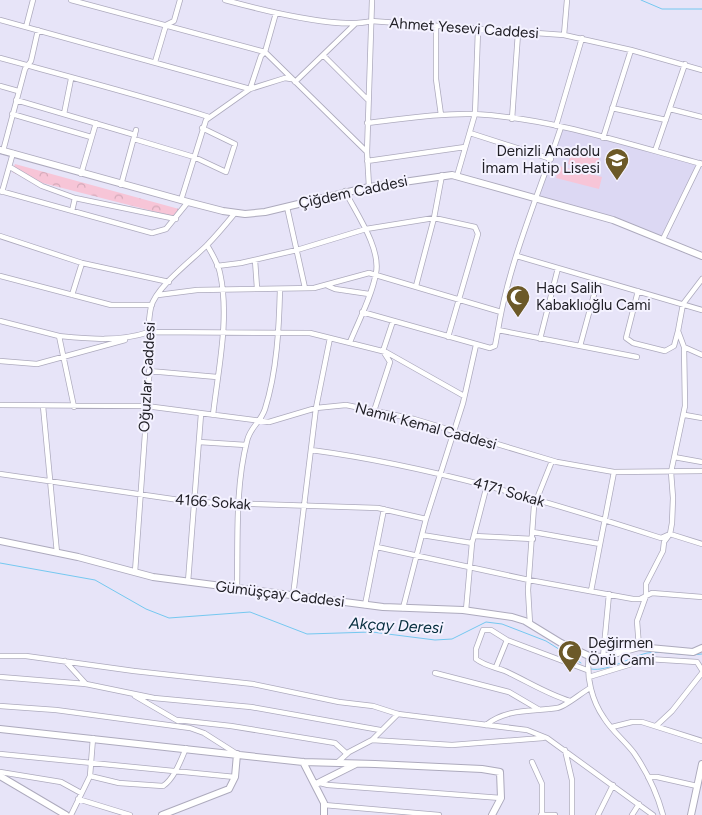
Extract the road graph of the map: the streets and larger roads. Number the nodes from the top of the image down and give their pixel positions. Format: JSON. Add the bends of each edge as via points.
{"nodes":[{"id":1,"x":33,"y":0,"type":"edge"},
{"id":2,"x":72,"y":0,"type":"edge"},
{"id":3,"x":180,"y":0,"type":"edge"},
{"id":4,"x":225,"y":0,"type":"edge"},
{"id":5,"x":372,"y":0,"type":"edge"},
{"id":6,"x":567,"y":0,"type":"edge"},
{"id":7,"x":276,"y":13,"type":"junction"},
{"id":8,"x":0,"y":20,"type":"edge"},
{"id":9,"x":371,"y":21,"type":"junction"},
{"id":10,"x":355,"y":24,"type":"junction"},
{"id":11,"x":166,"y":25,"type":"junction"},
{"id":12,"x":26,"y":27,"type":"junction"},
{"id":13,"x":436,"y":27,"type":"junction"},
{"id":14,"x":38,"y":30,"type":"junction"},
{"id":15,"x":478,"y":30,"type":"junction"},
{"id":16,"x":518,"y":33,"type":"junction"},
{"id":17,"x":564,"y":35,"type":"junction"},
{"id":18,"x":582,"y":38,"type":"junction"},
{"id":19,"x":631,"y":50,"type":"junction"},
{"id":20,"x":265,"y":52,"type":"junction"},
{"id":21,"x":323,"y":54,"type":"junction"},
{"id":22,"x":0,"y":58,"type":"edge"},
{"id":23,"x":155,"y":62,"type":"junction"},
{"id":24,"x":685,"y":64,"type":"junction"},
{"id":25,"x":28,"y":66,"type":"junction"},
{"id":26,"x":702,"y":70,"type":"edge"},
{"id":27,"x":71,"y":79,"type":"junction"},
{"id":28,"x":293,"y":80,"type":"junction"},
{"id":29,"x":0,"y":86,"type":"edge"},
{"id":30,"x":250,"y":89,"type":"junction"},
{"id":31,"x":18,"y":91,"type":"junction"},
{"id":32,"x":16,"y":100,"type":"junction"},
{"id":33,"x":368,"y":100,"type":"junction"},
{"id":34,"x":612,"y":108,"type":"junction"},
{"id":35,"x":670,"y":109,"type":"junction"},
{"id":36,"x":12,"y":114,"type":"junction"},
{"id":37,"x":64,"y":114,"type":"junction"},
{"id":38,"x":475,"y":114,"type":"junction"},
{"id":39,"x":441,"y":115,"type":"junction"},
{"id":40,"x":209,"y":117,"type":"junction"},
{"id":41,"x":702,"y":118,"type":"edge"},
{"id":42,"x":512,"y":119,"type":"junction"},
{"id":43,"x":666,"y":120,"type":"junction"},
{"id":44,"x":96,"y":123,"type":"junction"},
{"id":45,"x":367,"y":123,"type":"junction"},
{"id":46,"x":559,"y":127,"type":"junction"},
{"id":47,"x":202,"y":128,"type":"junction"},
{"id":48,"x":470,"y":133,"type":"junction"},
{"id":49,"x":135,"y":135,"type":"junction"},
{"id":50,"x":92,"y":137,"type":"junction"},
{"id":51,"x":603,"y":138,"type":"junction"},
{"id":52,"x":465,"y":147,"type":"junction"},
{"id":53,"x":2,"y":150,"type":"edge"},
{"id":54,"x":655,"y":151,"type":"junction"},
{"id":55,"x":367,"y":152,"type":"junction"},
{"id":56,"x":12,"y":153,"type":"junction"},
{"id":57,"x":194,"y":157,"type":"junction"},
{"id":58,"x":551,"y":159,"type":"junction"},
{"id":59,"x":367,"y":161,"type":"junction"},
{"id":60,"x":701,"y":164,"type":"edge"},
{"id":61,"x":10,"y":167,"type":"junction"},
{"id":62,"x":80,"y":174,"type":"junction"},
{"id":63,"x":442,"y":175,"type":"junction"},
{"id":64,"x":457,"y":176,"type":"junction"},
{"id":65,"x":121,"y":185,"type":"junction"},
{"id":66,"x":369,"y":187,"type":"junction"},
{"id":67,"x":1,"y":192,"type":"edge"},
{"id":68,"x":344,"y":192,"type":"junction"},
{"id":69,"x":75,"y":198,"type":"junction"},
{"id":70,"x":536,"y":198,"type":"junction"},
{"id":71,"x":185,"y":201,"type":"junction"},
{"id":72,"x":287,"y":207,"type":"junction"},
{"id":73,"x":72,"y":211,"type":"junction"},
{"id":74,"x":235,"y":213,"type":"junction"},
{"id":75,"x":176,"y":218,"type":"junction"},
{"id":76,"x":434,"y":218,"type":"junction"},
{"id":77,"x":366,"y":228,"type":"junction"},
{"id":78,"x":0,"y":236,"type":"edge"},
{"id":79,"x":664,"y":239,"type":"junction"},
{"id":80,"x":207,"y":245,"type":"junction"},
{"id":81,"x":297,"y":250,"type":"junction"},
{"id":82,"x":517,"y":256,"type":"junction"},
{"id":83,"x":702,"y":256,"type":"edge"},
{"id":84,"x":255,"y":260,"type":"junction"},
{"id":85,"x":82,"y":263,"type":"junction"},
{"id":86,"x":217,"y":266,"type":"junction"},
{"id":87,"x":558,"y":268,"type":"junction"},
{"id":88,"x":376,"y":274,"type":"junction"},
{"id":89,"x":0,"y":276,"type":"edge"},
{"id":90,"x":702,"y":279,"type":"edge"},
{"id":91,"x":598,"y":280,"type":"junction"},
{"id":92,"x":169,"y":282,"type":"junction"},
{"id":93,"x":326,"y":286,"type":"junction"},
{"id":94,"x":416,"y":286,"type":"junction"},
{"id":95,"x":257,"y":288,"type":"junction"},
{"id":96,"x":280,"y":288,"type":"junction"},
{"id":97,"x":305,"y":288,"type":"junction"},
{"id":98,"x":222,"y":290,"type":"junction"},
{"id":99,"x":638,"y":291,"type":"junction"},
{"id":100,"x":369,"y":294,"type":"junction"},
{"id":101,"x":72,"y":295,"type":"junction"},
{"id":102,"x":158,"y":295,"type":"junction"},
{"id":103,"x":458,"y":299,"type":"junction"},
{"id":104,"x":683,"y":304,"type":"junction"},
{"id":105,"x":152,"y":305,"type":"junction"},
{"id":106,"x":702,"y":310,"type":"edge"},
{"id":107,"x":362,"y":312,"type":"junction"},
{"id":108,"x":501,"y":312,"type":"junction"},
{"id":109,"x":0,"y":321,"type":"edge"},
{"id":110,"x":393,"y":321,"type":"junction"},
{"id":111,"x":498,"y":330,"type":"junction"},
{"id":112,"x":678,"y":331,"type":"junction"},
{"id":113,"x":149,"y":332,"type":"junction"},
{"id":114,"x":222,"y":332,"type":"junction"},
{"id":115,"x":279,"y":333,"type":"junction"},
{"id":116,"x":60,"y":336,"type":"junction"},
{"id":117,"x":448,"y":337,"type":"junction"},
{"id":118,"x":131,"y":338,"type":"junction"},
{"id":119,"x":330,"y":338,"type":"junction"},
{"id":120,"x":540,"y":338,"type":"junction"},
{"id":121,"x":350,"y":342,"type":"junction"},
{"id":122,"x":476,"y":345,"type":"junction"},
{"id":123,"x":580,"y":346,"type":"junction"},
{"id":124,"x":684,"y":347,"type":"junction"},
{"id":125,"x":383,"y":351,"type":"junction"},
{"id":126,"x":702,"y":355,"type":"edge"},
{"id":127,"x":637,"y":357,"type":"dead end"},
{"id":128,"x":64,"y":358,"type":"junction"},
{"id":129,"x":0,"y":361,"type":"edge"},
{"id":130,"x":149,"y":371,"type":"junction"},
{"id":131,"x":217,"y":377,"type":"junction"},
{"id":132,"x":464,"y":396,"type":"junction"},
{"id":133,"x":0,"y":405,"type":"edge"},
{"id":134,"x":42,"y":406,"type":"junction"},
{"id":135,"x":146,"y":406,"type":"junction"},
{"id":136,"x":74,"y":407,"type":"junction"},
{"id":137,"x":316,"y":408,"type":"junction"},
{"id":138,"x":374,"y":411,"type":"junction"},
{"id":139,"x":201,"y":414,"type":"junction"},
{"id":140,"x":213,"y":415,"type":"junction"},
{"id":141,"x":685,"y":415,"type":"junction"},
{"id":142,"x":702,"y":418,"type":"edge"},
{"id":143,"x":260,"y":421,"type":"junction"},
{"id":144,"x":454,"y":432,"type":"junction"},
{"id":145,"x":199,"y":442,"type":"junction"},
{"id":146,"x":246,"y":445,"type":"junction"},
{"id":147,"x":311,"y":450,"type":"junction"},
{"id":148,"x":674,"y":457,"type":"junction"},
{"id":149,"x":552,"y":460,"type":"junction"},
{"id":150,"x":702,"y":462,"type":"edge"},
{"id":151,"x":614,"y":472,"type":"junction"},
{"id":152,"x":670,"y":472,"type":"junction"},
{"id":153,"x":702,"y":472,"type":"edge"},
{"id":154,"x":0,"y":474,"type":"edge"},
{"id":155,"x":439,"y":474,"type":"junction"},
{"id":156,"x":50,"y":481,"type":"junction"},
{"id":157,"x":487,"y":485,"type":"junction"},
{"id":158,"x":141,"y":495,"type":"junction"},
{"id":159,"x":537,"y":500,"type":"junction"},
{"id":160,"x":193,"y":502,"type":"junction"},
{"id":161,"x":240,"y":504,"type":"junction"},
{"id":162,"x":303,"y":505,"type":"junction"},
{"id":163,"x":384,"y":510,"type":"junction"},
{"id":164,"x":426,"y":518,"type":"junction"},
{"id":165,"x":605,"y":520,"type":"junction"},
{"id":166,"x":533,"y":532,"type":"junction"},
{"id":167,"x":670,"y":534,"type":"junction"},
{"id":168,"x":422,"y":535,"type":"junction"},
{"id":169,"x":474,"y":536,"type":"junction"},
{"id":170,"x":532,"y":539,"type":"junction"},
{"id":171,"x":0,"y":541,"type":"edge"},
{"id":172,"x":472,"y":543,"type":"junction"},
{"id":173,"x":600,"y":544,"type":"junction"},
{"id":174,"x":702,"y":544,"type":"edge"},
{"id":175,"x":377,"y":547,"type":"junction"},
{"id":176,"x":57,"y":553,"type":"junction"},
{"id":177,"x":417,"y":554,"type":"junction"},
{"id":178,"x":471,"y":566,"type":"junction"},
{"id":179,"x":135,"y":572,"type":"junction"},
{"id":180,"x":529,"y":580,"type":"junction"},
{"id":181,"x":188,"y":582,"type":"junction"},
{"id":182,"x":237,"y":589,"type":"junction"},
{"id":183,"x":591,"y":591,"type":"junction"},
{"id":184,"x":609,"y":594,"type":"junction"},
{"id":185,"x":646,"y":596,"type":"junction"},
{"id":186,"x":293,"y":597,"type":"junction"},
{"id":187,"x":702,"y":597,"type":"edge"},
{"id":188,"x":365,"y":605,"type":"junction"},
{"id":189,"x":404,"y":608,"type":"junction"},
{"id":190,"x":466,"y":610,"type":"junction"},
{"id":191,"x":530,"y":624,"type":"junction"},
{"id":192,"x":507,"y":640,"type":"junction"},
{"id":193,"x":639,"y":647,"type":"junction"},
{"id":194,"x":702,"y":648,"type":"edge"},
{"id":195,"x":0,"y":656,"type":"edge"},
{"id":196,"x":589,"y":656,"type":"junction"},
{"id":197,"x":603,"y":657,"type":"junction"},
{"id":198,"x":65,"y":661,"type":"junction"},
{"id":199,"x":496,"y":667,"type":"junction"},
{"id":200,"x":587,"y":670,"type":"junction"},
{"id":201,"x":702,"y":671,"type":"edge"},
{"id":202,"x":435,"y":673,"type":"dead end"},
{"id":203,"x":0,"y":677,"type":"edge"},
{"id":204,"x":589,"y":677,"type":"junction"},
{"id":205,"x":86,"y":684,"type":"junction"},
{"id":206,"x":590,"y":688,"type":"junction"},
{"id":207,"x":131,"y":694,"type":"junction"},
{"id":208,"x":570,"y":701,"type":"junction"},
{"id":209,"x":0,"y":706,"type":"edge"},
{"id":210,"x":538,"y":709,"type":"junction"},
{"id":211,"x":398,"y":714,"type":"junction"},
{"id":212,"x":177,"y":720,"type":"junction"},
{"id":213,"x":486,"y":725,"type":"junction"},
{"id":214,"x":656,"y":726,"type":"junction"},
{"id":215,"x":612,"y":727,"type":"junction"},
{"id":216,"x":190,"y":728,"type":"junction"},
{"id":217,"x":0,"y":729,"type":"edge"},
{"id":218,"x":380,"y":730,"type":"junction"},
{"id":219,"x":93,"y":738,"type":"junction"},
{"id":220,"x":547,"y":738,"type":"junction"},
{"id":221,"x":372,"y":740,"type":"junction"},
{"id":222,"x":702,"y":741,"type":"edge"},
{"id":223,"x":186,"y":748,"type":"junction"},
{"id":224,"x":565,"y":750,"type":"junction"},
{"id":225,"x":0,"y":754,"type":"edge"},
{"id":226,"x":237,"y":754,"type":"junction"},
{"id":227,"x":348,"y":754,"type":"junction"},
{"id":228,"x":303,"y":762,"type":"junction"},
{"id":229,"x":338,"y":762,"type":"junction"},
{"id":230,"x":532,"y":762,"type":"dead end"},
{"id":231,"x":92,"y":763,"type":"junction"},
{"id":232,"x":358,"y":763,"type":"junction"},
{"id":233,"x":702,"y":764,"type":"edge"},
{"id":234,"x":174,"y":771,"type":"junction"},
{"id":235,"x":0,"y":774,"type":"edge"},
{"id":236,"x":90,"y":776,"type":"junction"},
{"id":237,"x":235,"y":777,"type":"junction"},
{"id":238,"x":648,"y":777,"type":"junction"},
{"id":239,"x":318,"y":784,"type":"junction"},
{"id":240,"x":613,"y":784,"type":"junction"},
{"id":241,"x":698,"y":790,"type":"edge"},
{"id":242,"x":80,"y":793,"type":"junction"},
{"id":243,"x":501,"y":798,"type":"junction"},
{"id":244,"x":78,"y":800,"type":"junction"},
{"id":245,"x":638,"y":804,"type":"junction"},
{"id":246,"x":324,"y":806,"type":"junction"},
{"id":247,"x":54,"y":808,"type":"junction"},
{"id":248,"x":599,"y":814,"type":"edge"},
{"id":249,"x":58,"y":815,"type":"edge"},
{"id":250,"x":66,"y":815,"type":"edge"},
{"id":251,"x":71,"y":815,"type":"edge"},
{"id":252,"x":130,"y":815,"type":"edge"},
{"id":253,"x":162,"y":815,"type":"edge"},
{"id":254,"x":324,"y":815,"type":"edge"},
{"id":255,"x":439,"y":815,"type":"edge"},
{"id":256,"x":492,"y":815,"type":"edge"},
{"id":257,"x":542,"y":815,"type":"edge"},
{"id":258,"x":555,"y":815,"type":"edge"},
{"id":259,"x":572,"y":815,"type":"edge"},
{"id":260,"x":606,"y":815,"type":"edge"},
{"id":261,"x":632,"y":815,"type":"edge"},
{"id":262,"x":654,"y":815,"type":"edge"},
{"id":263,"x":663,"y":815,"type":"edge"},
{"id":264,"x":691,"y":815,"type":"edge"}],
"edges":[{"from":1,"to":12,"type":"street"},
{"from":2,"to":11,"type":"street"},
{"from":3,"to":11,"type":"street","via":[[174,21]]},
{"from":4,"to":7,"type":"street","name":"Ahmet Yesevi Caddesi"},
{"from":5,"to":9,"type":"street"},
{"from":6,"to":17,"type":"street"},
{"from":7,"to":10,"type":"street","name":"Ahmet Yesevi Caddesi"},
{"from":7,"to":20,"type":"street"},
{"from":8,"to":12,"type":"street"},
{"from":9,"to":10,"type":"street","name":"Ahmet Yesevi Caddesi"},
{"from":9,"to":13,"type":"street","name":"Ahmet Yesevi Caddesi"},
{"from":9,"to":33,"type":"street"},
{"from":10,"to":21,"type":"street"},
{"from":11,"to":20,"type":"street"},
{"from":11,"to":23,"type":"street"},
{"from":12,"to":14,"type":"street"},
{"from":13,"to":15,"type":"street","name":"Ahmet Yesevi Caddesi"},
{"from":13,"to":39,"type":"street","via":[[436,79]]},
{"from":14,"to":23,"type":"street"},
{"from":14,"to":25,"type":"street"},
{"from":15,"to":16,"type":"street","name":"Ahmet Yesevi Caddesi"},
{"from":15,"to":38,"type":"street"},
{"from":16,"to":17,"type":"street","name":"Ahmet Yesevi Caddesi"},
{"from":16,"to":42,"type":"street"},
{"from":17,"to":18,"type":"street","name":"Ahmet Yesevi Caddesi"},
{"from":18,"to":19,"type":"street","name":"Ahmet Yesevi Caddesi"},
{"from":18,"to":46,"type":"street"},
{"from":19,"to":24,"type":"street","name":"Ahmet Yesevi Caddesi"},
{"from":19,"to":34,"type":"street"},
{"from":20,"to":28,"type":"street"},
{"from":20,"to":30,"type":"street"},
{"from":21,"to":28,"type":"street"},
{"from":21,"to":33,"type":"street"},
{"from":22,"to":25,"type":"street"},
{"from":23,"to":30,"type":"street"},
{"from":24,"to":26,"type":"street","name":"Ahmet Yesevi Caddesi"},
{"from":24,"to":35,"type":"street"},
{"from":25,"to":27,"type":"street"},
{"from":25,"to":31,"type":"street"},
{"from":27,"to":37,"type":"street"},
{"from":27,"to":40,"type":"street","via":[[139,95]]},
{"from":28,"to":30,"type":"street","via":[[285,78]]},
{"from":28,"to":55,"type":"street"},
{"from":29,"to":31,"type":"street"},
{"from":30,"to":40,"type":"street"},
{"from":31,"to":32,"type":"street"},
{"from":32,"to":36,"type":"street"},
{"from":32,"to":37,"type":"street"},
{"from":33,"to":45,"type":"street"},
{"from":34,"to":43,"type":"street"},
{"from":34,"to":51,"type":"street"},
{"from":35,"to":41,"type":"street"},
{"from":35,"to":43,"type":"street"},
{"from":36,"to":50,"type":"street"},
{"from":36,"to":53,"type":"street"},
{"from":37,"to":44,"type":"street"},
{"from":38,"to":39,"type":"street"},
{"from":38,"to":42,"type":"street"},
{"from":38,"to":48,"type":"street"},
{"from":39,"to":45,"type":"street"},
{"from":40,"to":47,"type":"street"},
{"from":42,"to":46,"type":"street"},
{"from":43,"to":54,"type":"street"},
{"from":44,"to":49,"type":"street"},
{"from":44,"to":50,"type":"street"},
{"from":45,"to":55,"type":"street"},
{"from":46,"to":51,"type":"street"},
{"from":46,"to":58,"type":"street"},
{"from":47,"to":57,"type":"street"},
{"from":47,"to":57,"type":"street","via":[[235,144],[226,172]]},
{"from":48,"to":52,"type":"street"},
{"from":48,"to":58,"type":"street"},
{"from":49,"to":57,"type":"street"},
{"from":49,"to":65,"type":"street"},
{"from":50,"to":62,"type":"street"},
{"from":51,"to":54,"type":"street"},
{"from":52,"to":59,"type":"street"},
{"from":52,"to":64,"type":"street"},
{"from":53,"to":56,"type":"street","name":"Çiğdem Caddesi"},
{"from":54,"to":60,"type":"street"},
{"from":55,"to":59,"type":"street"},
{"from":56,"to":61,"type":"street"},
{"from":56,"to":62,"type":"street","name":"Çiğdem Caddesi"},
{"from":57,"to":71,"type":"street"},
{"from":58,"to":70,"type":"street"},
{"from":59,"to":66,"type":"street"},
{"from":60,"to":79,"type":"street"},
{"from":61,"to":67,"type":"street"},
{"from":61,"to":69,"type":"street","via":[[42,186]]},
{"from":62,"to":65,"type":"street","name":"Çiğdem Caddesi"},
{"from":63,"to":64,"type":"street","name":"Çiğdem Caddesi"},
{"from":63,"to":66,"type":"street","name":"Çiğdem Caddesi"},
{"from":63,"to":76,"type":"street"},
{"from":64,"to":70,"type":"street","name":"Çiğdem Caddesi"},
{"from":65,"to":71,"type":"street","name":"Çiğdem Caddesi"},
{"from":66,"to":68,"type":"street","name":"Çiğdem Caddesi"},
{"from":67,"to":73,"type":"street"},
{"from":68,"to":72,"type":"street","name":"Çiğdem Caddesi"},
{"from":68,"to":77,"type":"street"},
{"from":69,"to":73,"type":"street"},
{"from":69,"to":75,"type":"street"},
{"from":70,"to":79,"type":"street","name":"Çiğdem Caddesi"},
{"from":70,"to":82,"type":"street"},
{"from":71,"to":74,"type":"street","name":"Çiğdem Caddesi"},
{"from":71,"to":75,"type":"street"},
{"from":72,"to":74,"type":"street","name":"Çiğdem Caddesi","via":[[260,213]]},
{"from":72,"to":81,"type":"street"},
{"from":73,"to":75,"type":"street","via":[[152,233],[160,232]]},
{"from":74,"to":80,"type":"street","name":"Oğuzlar Caddesi"},
{"from":76,"to":77,"type":"street"},
{"from":76,"to":94,"type":"street"},
{"from":76,"to":103,"type":"street","via":[[477,230]]},
{"from":77,"to":81,"type":"street"},
{"from":77,"to":88,"type":"street"},
{"from":78,"to":85,"type":"street"},
{"from":79,"to":83,"type":"street","name":"Çiğdem Caddesi"},
{"from":80,"to":86,"type":"street"},
{"from":80,"to":92,"type":"street","name":"Oğuzlar Caddesi"},
{"from":81,"to":84,"type":"street"},
{"from":81,"to":97,"type":"street"},
{"from":82,"to":87,"type":"street"},
{"from":82,"to":108,"type":"street"},
{"from":84,"to":86,"type":"street"},
{"from":84,"to":95,"type":"street"},
{"from":85,"to":92,"type":"street"},
{"from":85,"to":101,"type":"street"},
{"from":86,"to":98,"type":"street"},
{"from":87,"to":91,"type":"street"},
{"from":87,"to":120,"type":"street"},
{"from":88,"to":93,"type":"street","via":[[369,273]]},
{"from":88,"to":94,"type":"street"},
{"from":88,"to":100,"type":"street"},
{"from":89,"to":101,"type":"street"},
{"from":90,"to":104,"type":"street"},
{"from":91,"to":99,"type":"street"},
{"from":91,"to":123,"type":"street"},
{"from":92,"to":102,"type":"street","name":"Oğuzlar Caddesi"},
{"from":93,"to":97,"type":"street"},
{"from":93,"to":100,"type":"street"},
{"from":94,"to":103,"type":"street"},
{"from":95,"to":96,"type":"street"},
{"from":95,"to":98,"type":"street"},
{"from":96,"to":97,"type":"street"},
{"from":96,"to":115,"type":"street"},
{"from":98,"to":102,"type":"street"},
{"from":98,"to":114,"type":"street"},
{"from":99,"to":104,"type":"street"},
{"from":99,"to":112,"type":"street","via":[[626,338],[633,343],[665,351],[674,346]]},
{"from":100,"to":107,"type":"street"},
{"from":101,"to":105,"type":"street","via":[[111,305]]},
{"from":102,"to":105,"type":"street","name":"Oğuzlar Caddesi"},
{"from":103,"to":108,"type":"street"},
{"from":103,"to":117,"type":"street"},
{"from":104,"to":106,"type":"street"},
{"from":104,"to":112,"type":"street"},
{"from":105,"to":113,"type":"street","name":"Oğuzlar Caddesi"},
{"from":107,"to":110,"type":"street"},
{"from":107,"to":121,"type":"street"},
{"from":108,"to":111,"type":"street"},
{"from":109,"to":116,"type":"street"},
{"from":110,"to":117,"type":"street"},
{"from":110,"to":125,"type":"street"},
{"from":111,"to":120,"type":"street"},
{"from":111,"to":122,"type":"street","via":[[494,348]]},
{"from":112,"to":124,"type":"street"},
{"from":113,"to":114,"type":"street"},
{"from":113,"to":118,"type":"street"},
{"from":113,"to":130,"type":"street","name":"Oğuzlar Caddesi"},
{"from":114,"to":115,"type":"street"},
{"from":114,"to":131,"type":"street"},
{"from":115,"to":119,"type":"street"},
{"from":115,"to":143,"type":"street"},
{"from":116,"to":118,"type":"street"},
{"from":116,"to":128,"type":"street"},
{"from":117,"to":122,"type":"street"},
{"from":118,"to":128,"type":"street"},
{"from":119,"to":121,"type":"street"},
{"from":119,"to":137,"type":"street"},
{"from":120,"to":123,"type":"street"},
{"from":121,"to":125,"type":"street"},
{"from":122,"to":132,"type":"street"},
{"from":123,"to":127,"type":"street"},
{"from":124,"to":126,"type":"street"},
{"from":124,"to":141,"type":"street"},
{"from":125,"to":132,"type":"street"},
{"from":125,"to":138,"type":"street","via":[[390,362]]},
{"from":128,"to":129,"type":"street","via":[[37,364]]},
{"from":128,"to":136,"type":"street"},
{"from":130,"to":131,"type":"street"},
{"from":130,"to":135,"type":"street","name":"Oğuzlar Caddesi"},
{"from":131,"to":140,"type":"street"},
{"from":132,"to":144,"type":"street"},
{"from":133,"to":134,"type":"street","name":"Namık Kemal Caddesi"},
{"from":134,"to":136,"type":"street","name":"Namık Kemal Caddesi"},
{"from":134,"to":156,"type":"street"},
{"from":135,"to":136,"type":"street","name":"Namık Kemal Caddesi"},
{"from":135,"to":139,"type":"street","name":"Namık Kemal Caddesi"},
{"from":135,"to":158,"type":"street","name":"Oğuzlar Caddesi"},
{"from":137,"to":138,"type":"street","name":"Namık Kemal Caddesi","via":[[339,405]]},
{"from":137,"to":143,"type":"street","name":"Namık Kemal Caddesi","via":[[269,422]]},
{"from":137,"to":147,"type":"street"},
{"from":138,"to":144,"type":"street","name":"Namık Kemal Caddesi"},
{"from":139,"to":140,"type":"street","name":"Namık Kemal Caddesi"},
{"from":139,"to":145,"type":"street"},
{"from":140,"to":143,"type":"street","name":"Namık Kemal Caddesi"},
{"from":141,"to":142,"type":"street"},
{"from":141,"to":148,"type":"street"},
{"from":143,"to":146,"type":"street","via":[[250,429]]},
{"from":144,"to":149,"type":"street","name":"Namık Kemal Caddesi"},
{"from":144,"to":155,"type":"street"},
{"from":145,"to":146,"type":"street"},
{"from":145,"to":160,"type":"street"},
{"from":146,"to":161,"type":"street"},
{"from":147,"to":155,"type":"street","name":"4171 Sokak"},
{"from":147,"to":162,"type":"street"},
{"from":148,"to":150,"type":"street"},
{"from":148,"to":152,"type":"street"},
{"from":149,"to":151,"type":"street","name":"Namık Kemal Caddesi"},
{"from":149,"to":159,"type":"street"},
{"from":151,"to":152,"type":"street","name":"Namık Kemal Caddesi"},
{"from":151,"to":165,"type":"street"},
{"from":152,"to":153,"type":"street","name":"Namık Kemal Caddesi"},
{"from":152,"to":167,"type":"street","via":[[674,498]]},
{"from":154,"to":156,"type":"street","name":"4166 Sokak"},
{"from":155,"to":157,"type":"street","name":"4171 Sokak"},
{"from":155,"to":164,"type":"street"},
{"from":156,"to":158,"type":"street","name":"4166 Sokak"},
{"from":156,"to":176,"type":"street"},
{"from":157,"to":159,"type":"street","name":"4171 Sokak"},
{"from":157,"to":169,"type":"street"},
{"from":158,"to":160,"type":"street","name":"4166 Sokak"},
{"from":158,"to":179,"type":"street","name":"Oğuzlar Caddesi"},
{"from":159,"to":165,"type":"street","name":"4171 Sokak"},
{"from":159,"to":166,"type":"street"},
{"from":160,"to":161,"type":"street","name":"4166 Sokak"},
{"from":160,"to":181,"type":"street"},
{"from":161,"to":162,"type":"street","name":"4166 Sokak"},
{"from":161,"to":182,"type":"street"},
{"from":162,"to":163,"type":"street","name":"4166 Sokak"},
{"from":162,"to":186,"type":"street"},
{"from":163,"to":164,"type":"street","name":"4166 Sokak"},
{"from":163,"to":175,"type":"street"},
{"from":164,"to":168,"type":"street"},
{"from":165,"to":167,"type":"street","name":"4171 Sokak","via":[[661,538]]},
{"from":165,"to":173,"type":"street"},
{"from":166,"to":170,"type":"street"},
{"from":166,"to":173,"type":"street"},
{"from":167,"to":174,"type":"street","name":"4171 Sokak"},
{"from":167,"to":185,"type":"street","via":[[646,584]]},
{"from":168,"to":172,"type":"street"},
{"from":168,"to":177,"type":"street"},
{"from":169,"to":170,"type":"street"},
{"from":169,"to":172,"type":"street"},
{"from":170,"to":180,"type":"street"},
{"from":171,"to":176,"type":"street","name":"Gümüşçay Caddesi"},
{"from":172,"to":178,"type":"street"},
{"from":173,"to":183,"type":"street"},
{"from":175,"to":177,"type":"street"},
{"from":175,"to":188,"type":"street"},
{"from":176,"to":179,"type":"street","name":"Gümüşçay Caddesi"},
{"from":177,"to":178,"type":"street"},
{"from":177,"to":189,"type":"street"},
{"from":178,"to":180,"type":"street"},
{"from":178,"to":190,"type":"street"},
{"from":179,"to":181,"type":"street","name":"Gümüşçay Caddesi"},
{"from":180,"to":183,"type":"street"},
{"from":180,"to":191,"type":"street"},
{"from":181,"to":182,"type":"street","name":"Gümüşçay Caddesi"},
{"from":182,"to":186,"type":"street","name":"Gümüşçay Caddesi"},
{"from":183,"to":184,"type":"street"},
{"from":184,"to":185,"type":"street","via":[[633,599]]},
{"from":184,"to":197,"type":"street"},
{"from":185,"to":187,"type":"street","via":[[652,593]]},
{"from":185,"to":193,"type":"street","via":[[637,620]]},
{"from":186,"to":188,"type":"street","name":"Gümüşçay Caddesi"},
{"from":188,"to":189,"type":"street","name":"Gümüşçay Caddesi"},
{"from":189,"to":190,"type":"street","name":"Gümüşçay Caddesi"},
{"from":190,"to":191,"type":"street","name":"Gümüşçay Caddesi","via":[[512,617]]},
{"from":191,"to":196,"type":"street","name":"Gümüşçay Caddesi"},
{"from":192,"to":199,"type":"street"},
{"from":192,"to":199,"type":"street","via":[[491,630],[483,630],[475,655],[484,664]]},
{"from":192,"to":200,"type":"street"},
{"from":193,"to":194,"type":"street","name":"Gümüşçay Caddesi","via":[[693,652]]},
{"from":193,"to":197,"type":"street","name":"Gümüşçay Caddesi"},
{"from":195,"to":198,"type":"street"},
{"from":196,"to":197,"type":"street","name":"Gümüşçay Caddesi"},
{"from":196,"to":200,"type":"street"},
{"from":198,"to":205,"type":"street"},
{"from":198,"to":211,"type":"street","via":[[253,684],[373,706]]},
{"from":199,"to":208,"type":"street"},
{"from":200,"to":204,"type":"street"},
{"from":201,"to":204,"type":"street","via":[[697,662],[648,658]]},
{"from":201,"to":214,"type":"street","via":[[672,711]]},
{"from":202,"to":210,"type":"street","via":[[509,692]]},
{"from":203,"to":205,"type":"street"},
{"from":204,"to":206,"type":"street"},
{"from":205,"to":207,"type":"street"},
{"from":206,"to":208,"type":"street"},
{"from":206,"to":215,"type":"street","via":[[602,715]]},
{"from":207,"to":212,"type":"street"},
{"from":207,"to":218,"type":"street","via":[[252,707]]},
{"from":208,"to":210,"type":"street","via":[[558,708]]},
{"from":209,"to":216,"type":"street"},
{"from":210,"to":213,"type":"street","via":[[495,718]]},
{"from":211,"to":213,"type":"street"},
{"from":211,"to":218,"type":"street"},
{"from":212,"to":216,"type":"street"},
{"from":212,"to":227,"type":"street","via":[[335,743]]},
{"from":213,"to":220,"type":"street","via":[[527,730]]},
{"from":214,"to":215,"type":"street","via":[[632,722]]},
{"from":214,"to":222,"type":"street"},
{"from":215,"to":238,"type":"street","via":[[635,754]]},
{"from":216,"to":226,"type":"street"},
{"from":217,"to":219,"type":"street"},
{"from":218,"to":221,"type":"street"},
{"from":219,"to":223,"type":"street"},
{"from":219,"to":231,"type":"street"},
{"from":220,"to":221,"type":"street","via":[[452,745]]},
{"from":220,"to":224,"type":"street"},
{"from":221,"to":227,"type":"street"},
{"from":223,"to":226,"type":"street"},
{"from":223,"to":234,"type":"street"},
{"from":224,"to":240,"type":"street"},
{"from":224,"to":259,"type":"street","via":[[572,780]]},
{"from":225,"to":231,"type":"street"},
{"from":226,"to":228,"type":"street"},
{"from":226,"to":237,"type":"street"},
{"from":227,"to":229,"type":"street"},
{"from":228,"to":229,"type":"street"},
{"from":228,"to":239,"type":"street"},
{"from":229,"to":232,"type":"street"},
{"from":230,"to":257,"type":"street","via":[[542,784]]},
{"from":231,"to":234,"type":"street"},
{"from":231,"to":236,"type":"street"},
{"from":232,"to":239,"type":"street"},
{"from":232,"to":243,"type":"street","via":[[500,772]]},
{"from":233,"to":241,"type":"street"},
{"from":234,"to":236,"type":"street","via":[[163,786],[119,783]]},
{"from":234,"to":237,"type":"street"},
{"from":235,"to":242,"type":"street","via":[[61,782]]},
{"from":235,"to":247,"type":"street"},
{"from":236,"to":242,"type":"street"},
{"from":237,"to":253,"type":"street","via":[[229,789]]},
{"from":238,"to":241,"type":"street"},
{"from":238,"to":263,"type":"street"},
{"from":239,"to":243,"type":"street"},
{"from":239,"to":246,"type":"street"},
{"from":240,"to":245,"type":"street"},
{"from":240,"to":248,"type":"street"},
{"from":241,"to":264,"type":"street"},
{"from":242,"to":244,"type":"street"},
{"from":243,"to":256,"type":"street"},
{"from":244,"to":251,"type":"street"},
{"from":244,"to":252,"type":"street"},
{"from":245,"to":261,"type":"street"},
{"from":245,"to":262,"type":"street"},
{"from":246,"to":254,"type":"street"},
{"from":246,"to":255,"type":"street"},
{"from":247,"to":249,"type":"street"},
{"from":247,"to":250,"type":"street"},
{"from":248,"to":260,"type":"street"},
{"from":257,"to":258,"type":"street"}]}
